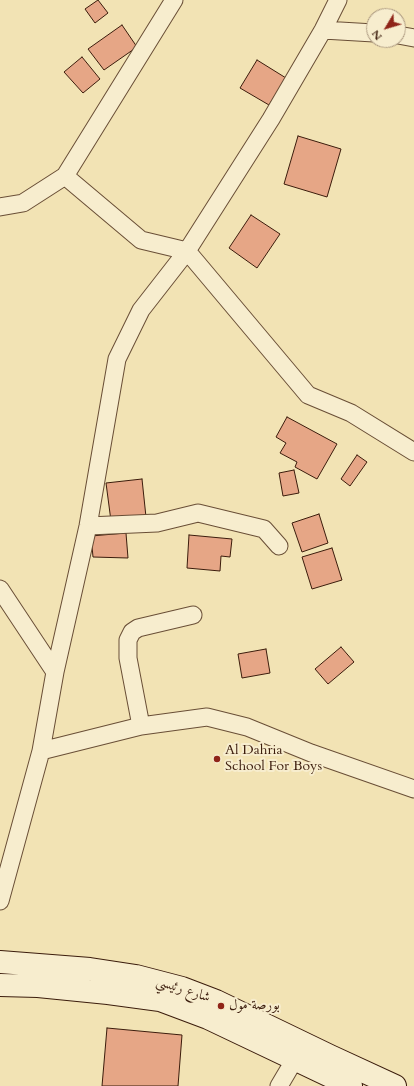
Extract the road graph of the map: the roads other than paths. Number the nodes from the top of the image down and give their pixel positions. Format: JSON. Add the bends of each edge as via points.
{"nodes":[{"id":1,"x":174,"y":0,"type":"edge"},
{"id":2,"x":337,"y":1,"type":"edge"},
{"id":3,"x":324,"y":30,"type":"junction"},
{"id":4,"x":366,"y":33,"type":"edge"},
{"id":5,"x":65,"y":176,"type":"junction"},
{"id":6,"x":0,"y":207,"type":"edge"},
{"id":7,"x":187,"y":251,"type":"junction"},
{"id":8,"x":414,"y":452,"type":"edge"},
{"id":9,"x":88,"y":526,"type":"junction"},
{"id":10,"x":279,"y":546,"type":"dead end"},
{"id":11,"x":0,"y":589,"type":"edge"},
{"id":12,"x":193,"y":615,"type":"dead end"},
{"id":13,"x":55,"y":672,"type":"junction"},
{"id":14,"x":141,"y":726,"type":"junction"},
{"id":15,"x":41,"y":751,"type":"junction"},
{"id":16,"x":414,"y":789,"type":"edge"},
{"id":17,"x":0,"y":901,"type":"edge"},
{"id":18,"x":0,"y":962,"type":"edge"},
{"id":19,"x":0,"y":985,"type":"edge"},
{"id":20,"x":297,"y":1050,"type":"junction"},
{"id":21,"x":279,"y":1086,"type":"edge"},
{"id":22,"x":351,"y":1086,"type":"edge"},
{"id":23,"x":395,"y":1086,"type":"edge"}],
"edges":[{"from":1,"to":5,"type":"street"},
{"from":2,"to":3,"type":"street"},
{"from":3,"to":4,"type":"street"},
{"from":3,"to":7,"type":"street"},
{"from":5,"to":6,"type":"street","via":[[23,203]]},
{"from":5,"to":7,"type":"street","via":[[141,240]]},
{"from":7,"to":8,"type":"street","via":[[308,394],[350,413]]},
{"from":7,"to":9,"type":"street","via":[[141,310],[117,359]]},
{"from":9,"to":10,"type":"street","via":[[157,522],[198,513],[264,529]]},
{"from":9,"to":13,"type":"street"},
{"from":11,"to":13,"type":"street"},
{"from":12,"to":14,"type":"street","via":[[138,628],[132,632],[128,640],[128,658]]},
{"from":13,"to":15,"type":"street"},
{"from":14,"to":15,"type":"street"},
{"from":14,"to":16,"type":"street","via":[[207,717],[247,727],[311,753]]},
{"from":15,"to":17,"type":"street"},
{"from":18,"to":20,"type":"main road","name":"شارع رئيسي","via":[[90,969],[136,976],[182,988],[216,1001]]},
{"from":19,"to":20,"type":"main road","name":"شارع رئيسي","via":[[38,986],[160,1000]]},
{"from":20,"to":21,"type":"street"},
{"from":20,"to":22,"type":"main road","name":"شارع رئيسي"},
{"from":20,"to":23,"type":"main road","name":"شارع رئيسي"}]}
